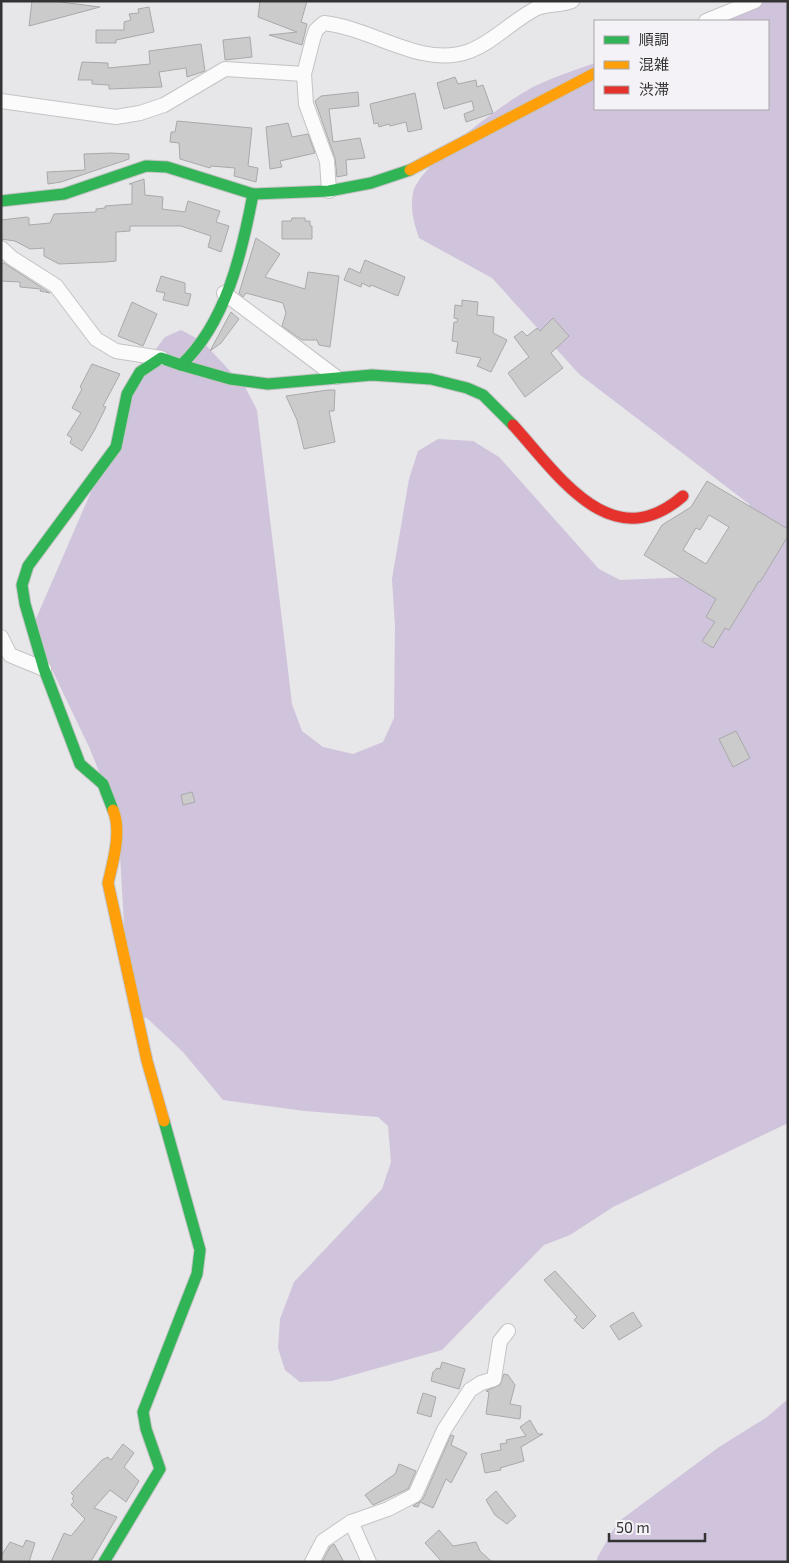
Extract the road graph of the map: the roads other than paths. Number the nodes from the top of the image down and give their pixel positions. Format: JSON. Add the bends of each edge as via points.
{"nodes":[{"id":1,"x":572,"y":1,"type":"edge"},
{"id":2,"x":754,"y":1,"type":"edge"},
{"id":3,"x":708,"y":20,"type":"edge"},
{"id":4,"x":304,"y":74,"type":"junction"},
{"id":5,"x":594,"y":74,"type":"edge"},
{"id":6,"x":1,"y":101,"type":"edge"},
{"id":7,"x":329,"y":191,"type":"junction"},
{"id":8,"x":253,"y":194,"type":"junction"},
{"id":9,"x":1,"y":201,"type":"edge"},
{"id":10,"x":1,"y":248,"type":"edge"},
{"id":11,"x":224,"y":293,"type":"junction"},
{"id":12,"x":161,"y":358,"type":"junction"},
{"id":13,"x":181,"y":365,"type":"junction"},
{"id":14,"x":336,"y":377,"type":"junction"},
{"id":15,"x":683,"y":496,"type":"dead end"},
{"id":16,"x":1,"y":637,"type":"edge"},
{"id":17,"x":44,"y":669,"type":"junction"},
{"id":18,"x":508,"y":1331,"type":"dead end"},
{"id":19,"x":351,"y":1522,"type":"junction"},
{"id":20,"x":104,"y":1562,"type":"edge"},
{"id":21,"x":312,"y":1562,"type":"edge"},
{"id":22,"x":370,"y":1562,"type":"edge"}],
"edges":[{"from":1,"to":4,"type":"street","via":[[537,8],[479,48],[458,55],[424,53],[344,26],[324,23],[312,39]]},
{"from":2,"to":3,"type":"street"},
{"from":4,"to":6,"type":"street","via":[[225,69],[164,105],[116,117]]},
{"from":4,"to":7,"type":"street","via":[[306,104],[327,161]]},
{"from":5,"to":7,"type":"street","via":[[411,170]]},
{"from":7,"to":8,"type":"street"},
{"from":8,"to":9,"type":"street","via":[[167,167],[146,166],[64,194]]},
{"from":8,"to":11,"type":"street","via":[[247,228]]},
{"from":10,"to":12,"type":"street","via":[[56,286],[96,339],[116,351]]},
{"from":11,"to":13,"type":"street","via":[[214,321],[191,358]]},
{"from":11,"to":14,"type":"street"},
{"from":12,"to":13,"type":"street"},
{"from":12,"to":17,"type":"street","via":[[140,372],[127,394],[116,447],[28,566],[22,585],[24,604]]},
{"from":13,"to":14,"type":"street","via":[[220,378],[279,384]]},
{"from":14,"to":15,"type":"street","via":[[384,375],[424,379],[457,384],[484,395],[521,432],[575,496],[596,510],[618,517],[652,517],[667,511]]},
{"from":16,"to":17,"type":"street","via":[[10,655]]},
{"from":17,"to":20,"type":"street","via":[[80,764],[103,784],[116,817],[114,856],[108,882],[148,1061],[200,1250],[197,1274],[143,1412],[160,1469]]},
{"from":18,"to":19,"type":"street","via":[[500,1341],[494,1379],[470,1390],[444,1430],[414,1494],[388,1509]]},
{"from":19,"to":21,"type":"street","via":[[323,1541]]},
{"from":19,"to":22,"type":"street"}]}
